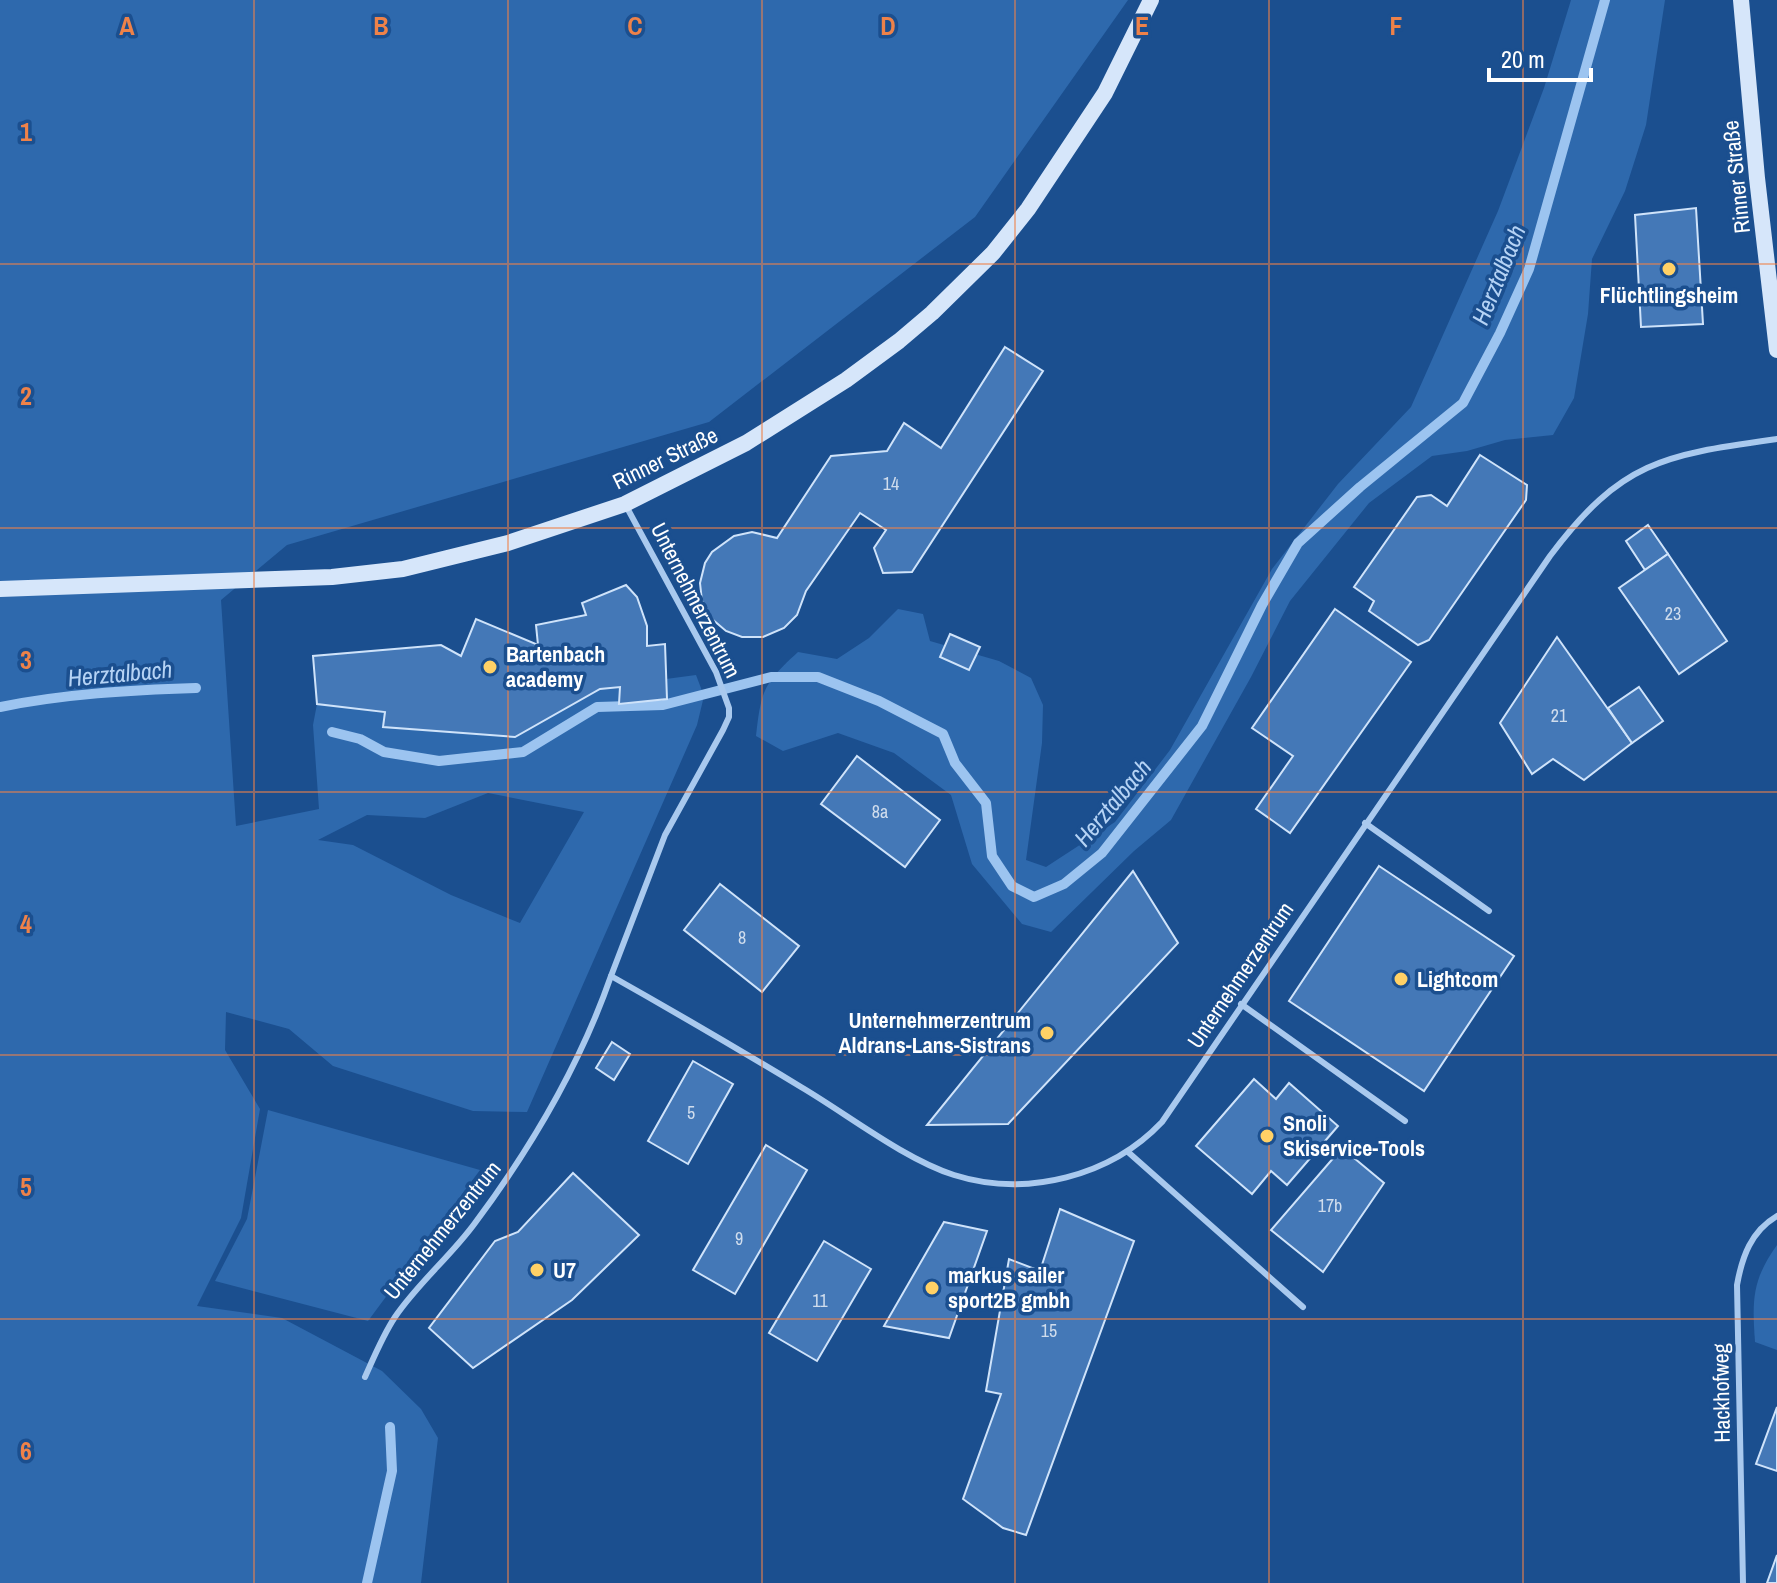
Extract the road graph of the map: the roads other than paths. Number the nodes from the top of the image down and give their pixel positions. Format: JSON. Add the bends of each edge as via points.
{"nodes":[{"id":1,"x":1151,"y":0,"type":"edge"},
{"id":2,"x":1741,"y":0,"type":"edge"},
{"id":3,"x":1777,"y":350,"type":"edge"},
{"id":4,"x":1777,"y":439,"type":"edge"},
{"id":5,"x":625,"y":504,"type":"junction"},
{"id":6,"x":0,"y":589,"type":"edge"},
{"id":7,"x":1365,"y":823,"type":"junction"},
{"id":8,"x":1489,"y":911,"type":"dead end"},
{"id":9,"x":611,"y":976,"type":"junction"},
{"id":10,"x":1241,"y":1004,"type":"junction"},
{"id":11,"x":1405,"y":1121,"type":"dead end"},
{"id":12,"x":1128,"y":1152,"type":"junction"},
{"id":13,"x":1777,"y":1216,"type":"edge"},
{"id":14,"x":1303,"y":1307,"type":"dead end"},
{"id":15,"x":365,"y":1377,"type":"dead end"},
{"id":16,"x":1743,"y":1583,"type":"edge"}],
"edges":[{"from":1,"to":5,"type":"main road","name":"Rinner Straße","via":[[1105,93],[1036,198],[993,253],[932,313],[846,380],[746,443]]},
{"from":2,"to":3,"type":"main road","name":"Rinner Straße"},
{"from":4,"to":7,"type":"lane","name":"Unternehmerzentrum","via":[[1704,449],[1650,465],[1592,506],[1550,556]]},
{"from":5,"to":6,"type":"main road","name":"Rinner Straße","via":[[508,543],[403,569],[332,577]]},
{"from":5,"to":9,"type":"lane","name":"Unternehmerzentrum","via":[[728,703],[727,721],[651,865]]},
{"from":7,"to":8,"type":"lane"},
{"from":7,"to":10,"type":"lane","name":"Unternehmerzentrum"},
{"from":9,"to":12,"type":"lane","name":"Unternehmerzentrum","via":[[954,1175],[993,1183],[1043,1181],[1087,1171]]},
{"from":9,"to":15,"type":"lane","name":"Unternehmerzentrum","via":[[593,1025],[514,1171],[394,1317]]},
{"from":10,"to":11,"type":"lane"},
{"from":10,"to":12,"type":"lane","name":"Unternehmerzentrum","via":[[1162,1122]]},
{"from":12,"to":14,"type":"lane"},
{"from":13,"to":16,"type":"lane","name":"Hackhofweg","via":[[1766,1222],[1744,1254],[1737,1285]]}]}
